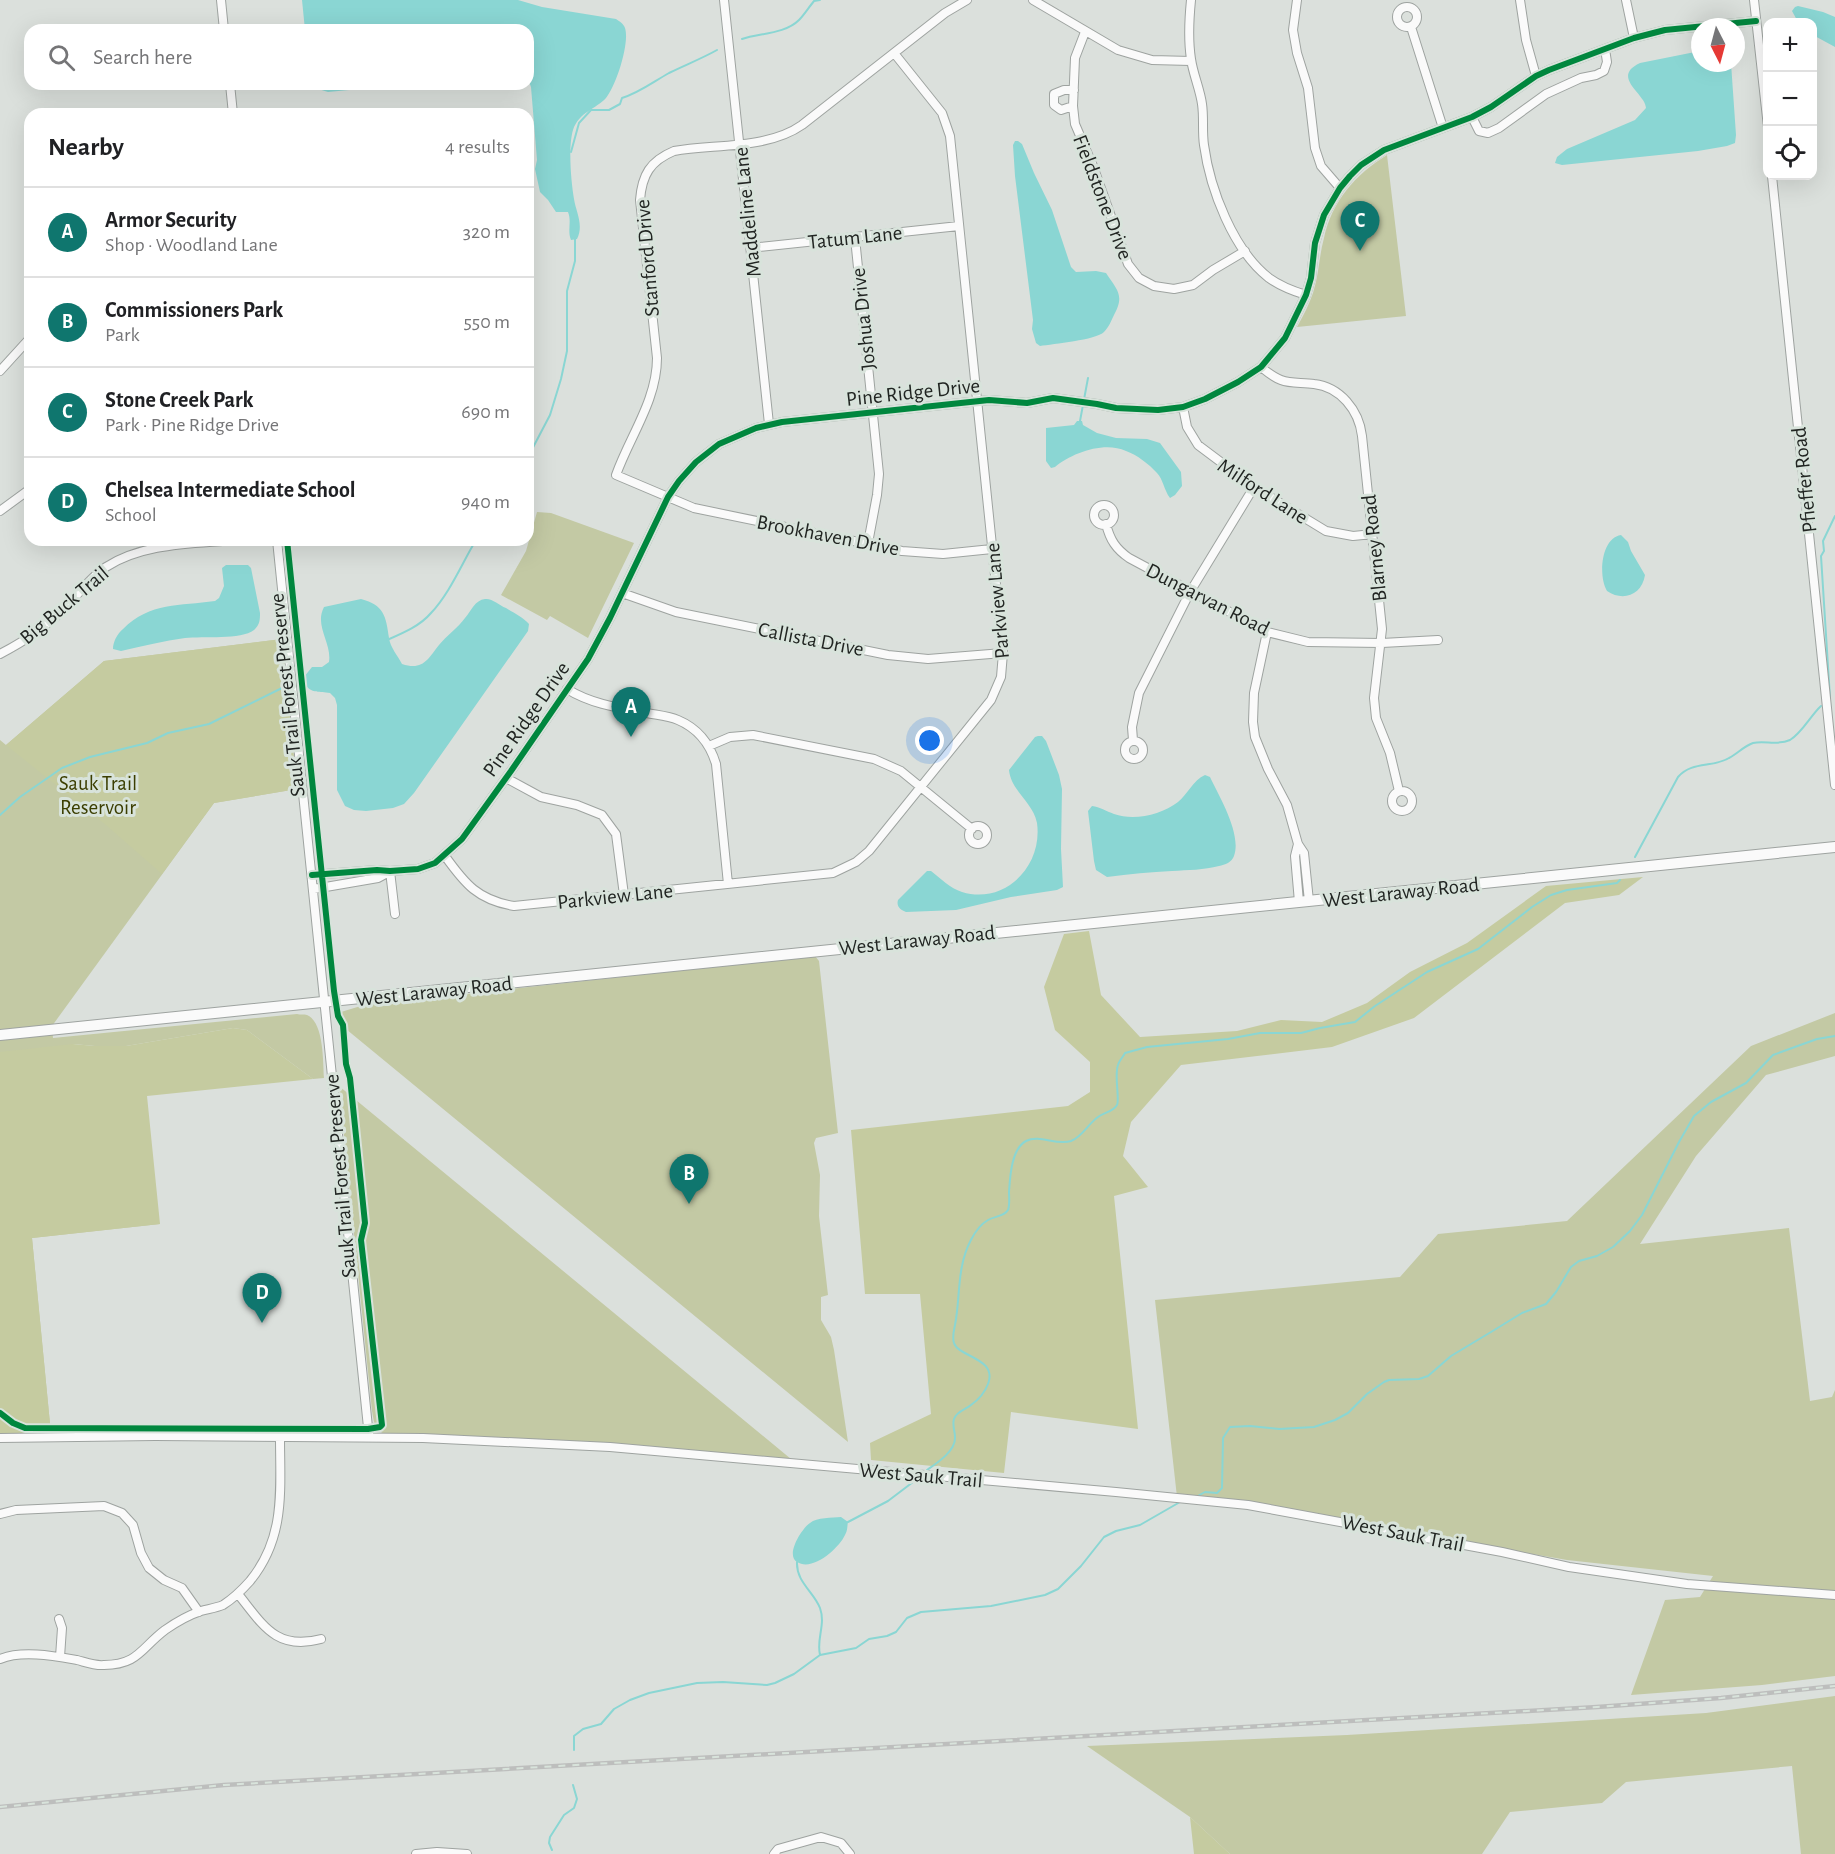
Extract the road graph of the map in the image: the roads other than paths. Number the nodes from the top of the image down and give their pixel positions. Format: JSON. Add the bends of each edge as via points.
{"nodes":[{"id":1,"x":221,"y":0,"type":"edge"},
{"id":2,"x":724,"y":0,"type":"edge"},
{"id":3,"x":967,"y":0,"type":"edge"},
{"id":4,"x":1033,"y":0,"type":"edge"},
{"id":5,"x":1191,"y":0,"type":"edge"},
{"id":6,"x":1297,"y":0,"type":"edge"},
{"id":7,"x":1520,"y":0,"type":"edge"},
{"id":8,"x":1626,"y":0,"type":"edge"},
{"id":9,"x":1754,"y":0,"type":"edge"},
{"id":10,"x":1756,"y":21,"type":"junction"},
{"id":11,"x":223,"y":24,"type":"edge"},
{"id":12,"x":1411,"y":27,"type":"dead end"},
{"id":13,"x":1085,"y":32,"type":"junction"},
{"id":14,"x":1634,"y":38,"type":"junction"},
{"id":15,"x":1605,"y":49,"type":"junction"},
{"id":16,"x":894,"y":53,"type":"junction"},
{"id":17,"x":1191,"y":61,"type":"junction"},
{"id":18,"x":1536,"y":76,"type":"junction"},
{"id":19,"x":231,"y":90,"type":"edge"},
{"id":20,"x":1074,"y":90,"type":"junction"},
{"id":21,"x":1073,"y":106,"type":"junction"},
{"id":22,"x":232,"y":108,"type":"edge"},
{"id":23,"x":1472,"y":117,"type":"junction"},
{"id":24,"x":1767,"y":126,"type":"edge"},
{"id":25,"x":1443,"y":128,"type":"junction"},
{"id":26,"x":740,"y":143,"type":"junction"},
{"id":27,"x":1772,"y":180,"type":"edge"},
{"id":28,"x":1340,"y":188,"type":"junction"},
{"id":29,"x":959,"y":226,"type":"junction"},
{"id":30,"x":855,"y":238,"type":"junction"},
{"id":31,"x":750,"y":248,"type":"junction"},
{"id":32,"x":1245,"y":251,"type":"junction"},
{"id":33,"x":1306,"y":295,"type":"junction"},
{"id":34,"x":24,"y":345,"type":"edge"},
{"id":35,"x":1261,"y":367,"type":"junction"},
{"id":36,"x":0,"y":371,"type":"edge"},
{"id":37,"x":978,"y":401,"type":"junction"},
{"id":38,"x":1183,"y":406,"type":"junction"},
{"id":39,"x":873,"y":412,"type":"junction"},
{"id":40,"x":769,"y":424,"type":"junction"},
{"id":41,"x":1254,"y":487,"type":"junction"},
{"id":42,"x":24,"y":493,"type":"edge"},
{"id":43,"x":668,"y":497,"type":"junction"},
{"id":44,"x":0,"y":511,"type":"edge"},
{"id":45,"x":1106,"y":524,"type":"dead end"},
{"id":46,"x":1373,"y":534,"type":"junction"},
{"id":47,"x":868,"y":543,"type":"junction"},
{"id":48,"x":181,"y":546,"type":"edge"},
{"id":49,"x":278,"y":546,"type":"edge"},
{"id":50,"x":992,"y":549,"type":"junction"},
{"id":51,"x":1190,"y":592,"type":"junction"},
{"id":52,"x":622,"y":593,"type":"junction"},
{"id":53,"x":1267,"y":632,"type":"junction"},
{"id":54,"x":1438,"y":640,"type":"dead end"},
{"id":55,"x":1382,"y":644,"type":"junction"},
{"id":56,"x":1003,"y":653,"type":"junction"},
{"id":57,"x":0,"y":654,"type":"edge"},
{"id":58,"x":567,"y":689,"type":"junction"},
{"id":59,"x":1132,"y":740,"type":"dead end"},
{"id":60,"x":709,"y":746,"type":"junction"},
{"id":61,"x":506,"y":777,"type":"junction"},
{"id":62,"x":1835,"y":785,"type":"edge"},
{"id":63,"x":921,"y":788,"type":"junction"},
{"id":64,"x":1399,"y":791,"type":"dead end"},
{"id":65,"x":972,"y":829,"type":"dead end"},
{"id":66,"x":1835,"y":847,"type":"edge"},
{"id":67,"x":445,"y":856,"type":"junction"},
{"id":68,"x":390,"y":872,"type":"junction"},
{"id":69,"x":312,"y":875,"type":"junction"},
{"id":70,"x":728,"y":885,"type":"junction"},
{"id":71,"x":314,"y":889,"type":"junction"},
{"id":72,"x":624,"y":896,"type":"junction"},
{"id":73,"x":1304,"y":901,"type":"junction"},
{"id":74,"x":394,"y":914,"type":"dead end"},
{"id":75,"x":325,"y":1003,"type":"junction"},
{"id":76,"x":0,"y":1035,"type":"edge"},
{"id":77,"x":280,"y":1437,"type":"junction"},
{"id":78,"x":369,"y":1437,"type":"junction"},
{"id":79,"x":0,"y":1438,"type":"edge"},
{"id":80,"x":0,"y":1514,"type":"edge"},
{"id":81,"x":238,"y":1594,"type":"junction"},
{"id":82,"x":1835,"y":1595,"type":"edge"},
{"id":83,"x":199,"y":1612,"type":"junction"},
{"id":84,"x":59,"y":1619,"type":"dead end"},
{"id":85,"x":321,"y":1639,"type":"dead end"},
{"id":86,"x":60,"y":1657,"type":"junction"},
{"id":87,"x":0,"y":1659,"type":"edge"},
{"id":88,"x":416,"y":1854,"type":"edge"},
{"id":89,"x":467,"y":1854,"type":"edge"},
{"id":90,"x":774,"y":1854,"type":"edge"},
{"id":91,"x":850,"y":1854,"type":"edge"}],
"edges":[{"from":1,"to":11,"type":"street"},
{"from":2,"to":26,"type":"street","name":"Maddeline Lane"},
{"from":3,"to":16,"type":"street","name":"Stanford Drive","via":[[945,12]]},
{"from":4,"to":13,"type":"street"},
{"from":5,"to":17,"type":"street"},
{"from":6,"to":28,"type":"street","via":[[1293,30],[1308,88],[1315,148],[1321,166]]},
{"from":7,"to":18,"type":"street"},
{"from":8,"to":14,"type":"street"},
{"from":9,"to":10,"type":"street"},
{"from":10,"to":14,"type":"street","name":"Pine Ridge Drive","via":[[1665,30]]},
{"from":10,"to":24,"type":"street"},
{"from":12,"to":25,"type":"street"},
{"from":13,"to":17,"type":"street","via":[[1118,50],[1152,60]]},
{"from":13,"to":20,"type":"street","name":"Fieldstone Drive","via":[[1075,58]]},
{"from":14,"to":15,"type":"street","name":"Pine Ridge Drive"},
{"from":15,"to":18,"type":"street","name":"Pine Ridge Drive"},
{"from":15,"to":23,"type":"street","via":[[1604,71],[1546,94],[1499,128],[1488,133],[1479,131]]},
{"from":16,"to":26,"type":"street","name":"Stanford Drive","via":[[788,134]]},
{"from":16,"to":29,"type":"street","name":"Parkview Lane","via":[[946,119]]},
{"from":17,"to":32,"type":"street","via":[[1201,99],[1204,143],[1213,185],[1224,215]]},
{"from":18,"to":23,"type":"street","name":"Pine Ridge Drive"},
{"from":19,"to":22,"type":"street"},
{"from":20,"to":21,"type":"street","name":"Fieldstone Drive"},
{"from":20,"to":21,"type":"street","via":[[1054,94],[1054,105],[1061,110]]},
{"from":21,"to":32,"type":"street","name":"Fieldstone Drive","via":[[1075,124],[1128,264],[1139,278],[1164,288],[1193,285]]},
{"from":23,"to":25,"type":"street","name":"Pine Ridge Drive"},
{"from":25,"to":28,"type":"street","name":"Pine Ridge Drive","via":[[1384,150],[1361,165]]},
{"from":26,"to":31,"type":"street","name":"Maddeline Lane"},
{"from":26,"to":43,"type":"street","name":"Stanford Drive","via":[[674,151],[655,162],[643,180],[640,200],[657,367],[651,396],[616,475]]},
{"from":27,"to":62,"type":"street","name":"Pfieffer Road"},
{"from":28,"to":33,"type":"street","name":"Pine Ridge Drive","via":[[1324,215]]},
{"from":29,"to":30,"type":"street","name":"Tatum Lane"},
{"from":29,"to":37,"type":"street","name":"Parkview Lane"},
{"from":30,"to":31,"type":"street","name":"Tatum Lane"},
{"from":30,"to":39,"type":"street","name":"Joshua Drive"},
{"from":31,"to":40,"type":"street","name":"Maddeline Lane"},
{"from":32,"to":33,"type":"street","via":[[1269,278]]},
{"from":33,"to":35,"type":"street","name":"Pine Ridge Drive","via":[[1286,338]]},
{"from":34,"to":36,"type":"street"},
{"from":35,"to":38,"type":"street","name":"Pine Ridge Drive","via":[[1205,399]]},
{"from":35,"to":46,"type":"street","name":"Blarney Road","via":[[1282,381],[1329,387],[1350,405],[1361,428]]},
{"from":37,"to":38,"type":"street","name":"Pine Ridge Drive","via":[[1027,403],[1053,398],[1116,408],[1158,410]]},
{"from":37,"to":39,"type":"street","name":"Pine Ridge Drive"},
{"from":37,"to":50,"type":"street","name":"Parkview Lane"},
{"from":38,"to":41,"type":"street","name":"Milford Lane","via":[[1187,427],[1205,453]]},
{"from":39,"to":40,"type":"street","name":"Pine Ridge Drive"},
{"from":39,"to":47,"type":"street","name":"Joshua Drive","via":[[879,480]]},
{"from":40,"to":43,"type":"street","name":"Pine Ridge Drive","via":[[710,451],[687,471]]},
{"from":41,"to":46,"type":"street","name":"Milford Lane","via":[[1326,531],[1353,536]]},
{"from":41,"to":51,"type":"street"},
{"from":42,"to":44,"type":"street"},
{"from":43,"to":47,"type":"street","name":"Brookhaven Drive","via":[[694,508]]},
{"from":43,"to":52,"type":"street","name":"Pine Ridge Drive"},
{"from":45,"to":51,"type":"street","name":"Dungarvan Road","via":[[1122,553]]},
{"from":46,"to":55,"type":"street","name":"Blarney Road"},
{"from":47,"to":50,"type":"street","name":"Brookhaven Drive","via":[[929,554]]},
{"from":48,"to":57,"type":"street","name":"Big Buck Trail","via":[[145,550],[116,561],[94,576],[44,626]]},
{"from":49,"to":69,"type":"street"},
{"from":50,"to":56,"type":"street","name":"Parkview Lane"},
{"from":51,"to":53,"type":"street","name":"Dungarvan Road"},
{"from":51,"to":59,"type":"street","via":[[1139,693]]},
{"from":52,"to":56,"type":"street","name":"Callista Drive","via":[[676,612],[888,655],[928,659]]},
{"from":52,"to":58,"type":"street","name":"Pine Ridge Drive","via":[[588,659]]},
{"from":53,"to":55,"type":"street","name":"Dungarvan Road","via":[[1308,642]]},
{"from":53,"to":73,"type":"street","via":[[1254,693],[1255,737],[1287,805],[1304,853]]},
{"from":54,"to":55,"type":"street","name":"Dungarvan Road"},
{"from":55,"to":64,"type":"street","name":"Blarney Road","via":[[1375,709]]},
{"from":56,"to":63,"type":"street","name":"Parkview Lane","via":[[1001,678],[991,700]]},
{"from":58,"to":60,"type":"street","via":[[593,701],[676,719],[693,728]]},
{"from":58,"to":61,"type":"street","name":"Pine Ridge Drive"},
{"from":60,"to":63,"type":"street","via":[[740,735],[759,736],[874,759],[901,771]]},
{"from":60,"to":70,"type":"street","via":[[717,773]]},
{"from":61,"to":67,"type":"street","name":"Pine Ridge Drive","via":[[462,839]]},
{"from":61,"to":72,"type":"street","via":[[541,797],[602,815],[616,834]]},
{"from":63,"to":65,"type":"street"},
{"from":63,"to":70,"type":"street","name":"Parkview Lane","via":[[869,851],[849,867],[825,875]]},
{"from":66,"to":73,"type":"main road","name":"West Laraway Road"},
{"from":67,"to":68,"type":"street","name":"Pine Ridge Drive","via":[[418,869]]},
{"from":67,"to":72,"type":"street","name":"Parkview Lane","via":[[472,889],[498,903],[523,906]]},
{"from":68,"to":69,"type":"street","name":"Pine Ridge Drive"},
{"from":68,"to":71,"type":"street","name":"Pine Ridge Drive","via":[[378,878]]},
{"from":68,"to":74,"type":"street"},
{"from":69,"to":71,"type":"street"},
{"from":70,"to":72,"type":"street","name":"Parkview Lane"},
{"from":71,"to":75,"type":"street"},
{"from":73,"to":75,"type":"main road","name":"West Laraway Road"},
{"from":75,"to":76,"type":"main road","name":"West Laraway Road"},
{"from":75,"to":78,"type":"street"},
{"from":77,"to":78,"type":"street","name":"West Sauk Trail"},
{"from":77,"to":79,"type":"street","name":"West Sauk Trail"},
{"from":77,"to":81,"type":"street","via":[[276,1535],[261,1568]]},
{"from":78,"to":82,"type":"street","name":"West Sauk Trail","via":[[610,1447],[1248,1505],[1569,1567],[1687,1584]]},
{"from":80,"to":83,"type":"street","via":[[104,1506],[122,1513],[133,1525],[149,1568],[182,1588]]},
{"from":81,"to":83,"type":"street","via":[[221,1606]]},
{"from":81,"to":85,"type":"street","via":[[266,1628],[283,1641],[306,1643]]},
{"from":83,"to":86,"type":"street","via":[[165,1630],[125,1663],[102,1666]]},
{"from":84,"to":86,"type":"street"},
{"from":86,"to":87,"type":"street","via":[[24,1655]]},
{"from":88,"to":89,"type":"street"},
{"from":90,"to":91,"type":"street","via":[[778,1849],[821,1837],[841,1843]]}]}
